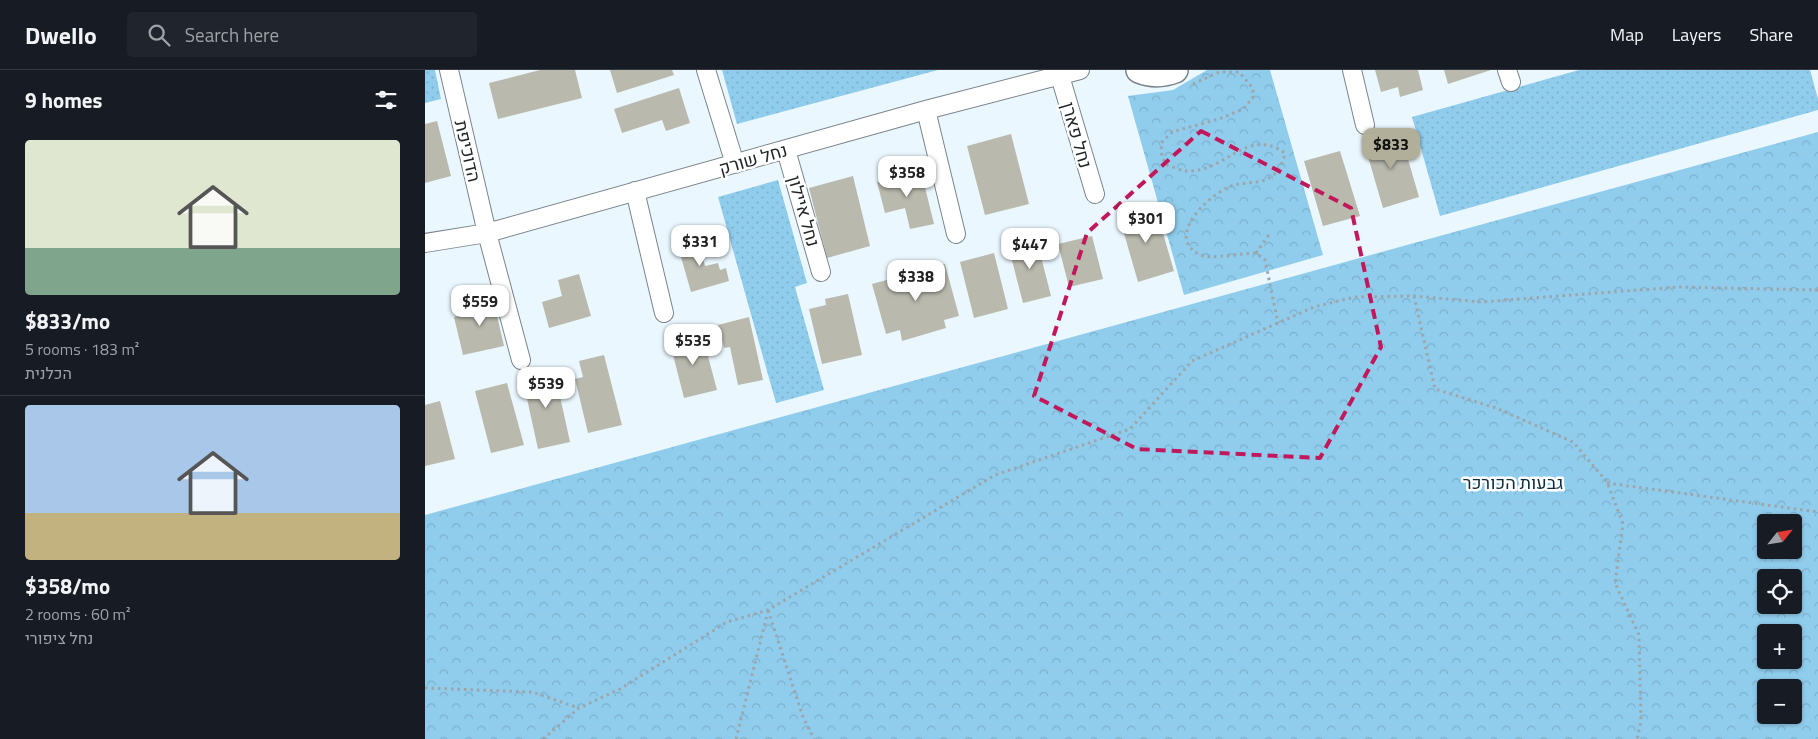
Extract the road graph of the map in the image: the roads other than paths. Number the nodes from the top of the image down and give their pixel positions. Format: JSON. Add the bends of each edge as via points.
{"nodes":[{"id":1,"x":449,"y":70,"type":"edge"},
{"id":2,"x":706,"y":70,"type":"edge"},
{"id":3,"x":1080,"y":70,"type":"edge"},
{"id":4,"x":1139,"y":70,"type":"edge"},
{"id":5,"x":1352,"y":70,"type":"edge"},
{"id":6,"x":1182,"y":75,"type":"edge"},
{"id":7,"x":1060,"y":76,"type":"junction"},
{"id":8,"x":926,"y":110,"type":"junction"},
{"id":9,"x":1365,"y":125,"type":"dead end"},
{"id":10,"x":786,"y":150,"type":"junction"},
{"id":11,"x":735,"y":164,"type":"junction"},
{"id":12,"x":635,"y":191,"type":"junction"},
{"id":13,"x":1095,"y":194,"type":"dead end"},
{"id":14,"x":487,"y":233,"type":"junction"},
{"id":15,"x":955,"y":234,"type":"dead end"},
{"id":16,"x":425,"y":243,"type":"edge"},
{"id":17,"x":821,"y":272,"type":"dead end"},
{"id":18,"x":664,"y":313,"type":"dead end"},
{"id":19,"x":521,"y":360,"type":"dead end"}],
"edges":[{"from":1,"to":14,"type":"street","name":"הדוכיפת"},
{"from":2,"to":11,"type":"street"},
{"from":3,"to":7,"type":"street","name":"נחל שורק"},
{"from":4,"to":6,"type":"street","via":[[1148,74]]},
{"from":5,"to":9,"type":"street"},
{"from":7,"to":8,"type":"street","name":"נחל שורק"},
{"from":7,"to":13,"type":"street","name":"נחל פארן"},
{"from":8,"to":10,"type":"street","name":"נחל שורק"},
{"from":8,"to":15,"type":"street"},
{"from":10,"to":11,"type":"street","name":"נחל שורק"},
{"from":10,"to":17,"type":"street","name":"נחל איילון"},
{"from":11,"to":12,"type":"street","name":"נחל שורק"},
{"from":12,"to":14,"type":"street","name":"נחל שורק"},
{"from":12,"to":18,"type":"street"},
{"from":14,"to":16,"type":"street","name":"נחל שורק"},
{"from":14,"to":19,"type":"street","name":"הדוכיפת"}]}
